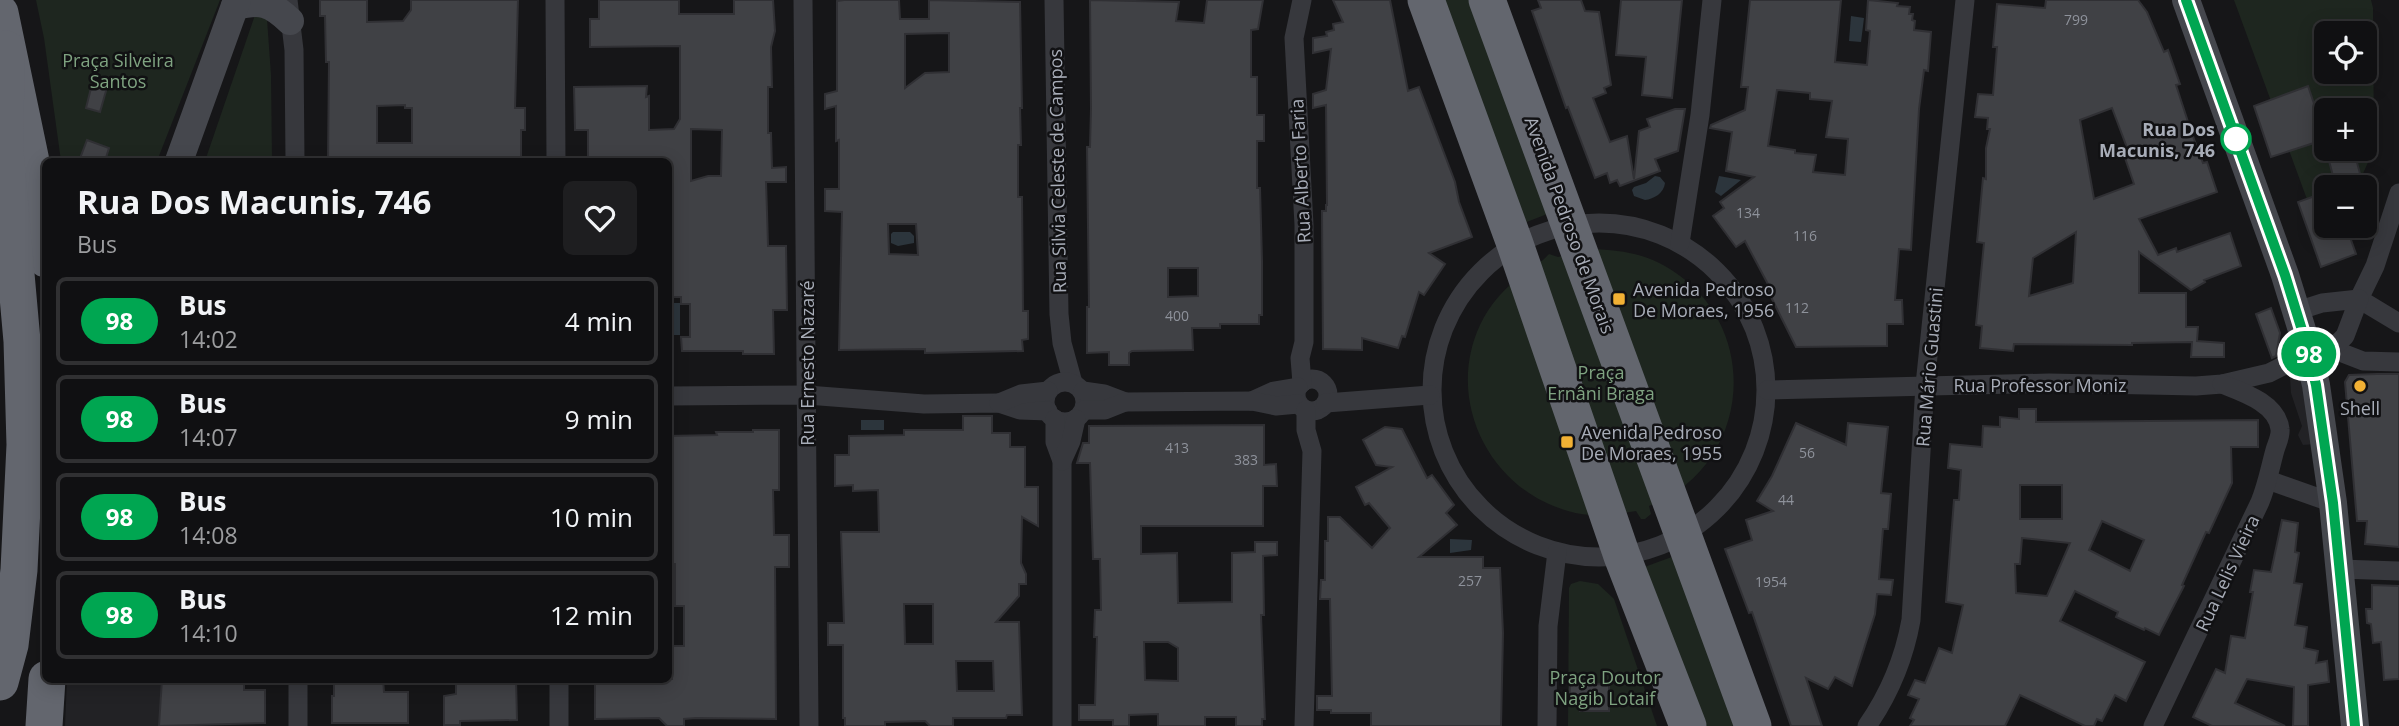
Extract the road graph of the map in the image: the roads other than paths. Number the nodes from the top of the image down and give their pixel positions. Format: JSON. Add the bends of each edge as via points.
{"nodes":[{"id":1,"x":555,"y":0,"type":"edge"},
{"id":2,"x":803,"y":0,"type":"edge"},
{"id":3,"x":1054,"y":0,"type":"edge"},
{"id":4,"x":1302,"y":0,"type":"edge"},
{"id":5,"x":1426,"y":0,"type":"edge"},
{"id":6,"x":1487,"y":0,"type":"edge"},
{"id":7,"x":1712,"y":0,"type":"edge"},
{"id":8,"x":1965,"y":0,"type":"edge"},
{"id":9,"x":2186,"y":0,"type":"edge"},
{"id":10,"x":236,"y":3,"type":"edge"},
{"id":11,"x":289,"y":10,"type":"edge"},
{"id":12,"x":0,"y":13,"type":"edge"},
{"id":13,"x":6,"y":49,"type":"junction"},
{"id":14,"x":180,"y":158,"type":"edge"},
{"id":15,"x":295,"y":158,"type":"edge"},
{"id":16,"x":556,"y":158,"type":"edge"},
{"id":17,"x":2399,"y":193,"type":"edge"},
{"id":18,"x":1569,"y":225,"type":"junction"},
{"id":19,"x":42,"y":228,"type":"edge"},
{"id":20,"x":1680,"y":243,"type":"junction"},
{"id":21,"x":1515,"y":244,"type":"junction"},
{"id":22,"x":2359,"y":299,"type":"junction"},
{"id":23,"x":2297,"y":311,"type":"junction"},
{"id":24,"x":2399,"y":323,"type":"edge"},
{"id":25,"x":2321,"y":352,"type":"junction"},
{"id":26,"x":2399,"y":362,"type":"edge"},
{"id":27,"x":2222,"y":384,"type":"junction"},
{"id":28,"x":1925,"y":385,"type":"junction"},
{"id":29,"x":1767,"y":390,"type":"junction"},
{"id":30,"x":807,"y":395,"type":"junction"},
{"id":31,"x":1312,"y":395,"type":"junction"},
{"id":32,"x":1430,"y":395,"type":"junction"},
{"id":33,"x":672,"y":396,"type":"edge"},
{"id":34,"x":1070,"y":396,"type":"junction"},
{"id":35,"x":999,"y":403,"type":"junction"},
{"id":36,"x":1051,"y":415,"type":"junction"},
{"id":37,"x":1062,"y":461,"type":"junction"},
{"id":38,"x":2268,"y":480,"type":"junction"},
{"id":39,"x":2333,"y":503,"type":"junction"},
{"id":40,"x":1682,"y":536,"type":"junction"},
{"id":41,"x":1557,"y":552,"type":"junction"},
{"id":42,"x":1622,"y":556,"type":"junction"},
{"id":43,"x":2340,"y":569,"type":"junction"},
{"id":44,"x":2399,"y":571,"type":"edge"},
{"id":45,"x":0,"y":682,"type":"edge"},
{"id":46,"x":47,"y":683,"type":"edge"},
{"id":47,"x":298,"y":683,"type":"edge"},
{"id":48,"x":559,"y":683,"type":"edge"},
{"id":49,"x":44,"y":726,"type":"edge"},
{"id":50,"x":298,"y":726,"type":"edge"},
{"id":51,"x":559,"y":726,"type":"edge"},
{"id":52,"x":809,"y":726,"type":"edge"},
{"id":53,"x":1062,"y":726,"type":"edge"},
{"id":54,"x":1304,"y":726,"type":"edge"},
{"id":55,"x":1547,"y":726,"type":"edge"},
{"id":56,"x":1688,"y":726,"type":"edge"},
{"id":57,"x":1753,"y":726,"type":"edge"},
{"id":58,"x":1867,"y":726,"type":"edge"},
{"id":59,"x":2153,"y":726,"type":"edge"},
{"id":60,"x":2355,"y":726,"type":"edge"}],
"edges":[{"from":1,"to":16,"type":"street"},
{"from":2,"to":30,"type":"street","name":"Rua Ernesto Nazaré"},
{"from":3,"to":34,"type":"street","name":"Rua Silvia Celeste de Campos","via":[[1062,342],[1056,362]]},
{"from":4,"to":31,"type":"street","name":"Rua Alberto Faria","via":[[1294,38],[1304,225],[1304,342],[1300,358]]},
{"from":5,"to":21,"type":"highway"},
{"from":6,"to":18,"type":"highway","name":"Avenida Pedroso de Morais"},
{"from":7,"to":20,"type":"street"},
{"from":8,"to":28,"type":"street","name":"Rua Mário Guastini"},
{"from":9,"to":23,"type":"main road"},
{"from":10,"to":11,"type":"main road","via":[[266,3]]},
{"from":10,"to":14,"type":"main road"},
{"from":11,"to":15,"type":"street"},
{"from":12,"to":13,"type":"highway"},
{"from":13,"to":19,"type":"highway"},
{"from":13,"to":45,"type":"highway","via":[[5,151],[22,341],[25,444],[19,570],[10,645]]},
{"from":17,"to":22,"type":"street"},
{"from":18,"to":20,"type":"street","via":[[1607,222],[1645,229]]},
{"from":18,"to":21,"type":"street"},
{"from":18,"to":40,"type":"highway","name":"Avenida Pedroso de Morais"},
{"from":20,"to":29,"type":"street","via":[[1710,264],[1734,290],[1752,321],[1763,355]]},
{"from":21,"to":32,"type":"street","via":[[1482,270],[1456,302],[1435,353]]},
{"from":21,"to":42,"type":"highway"},
{"from":22,"to":23,"type":"street"},
{"from":22,"to":24,"type":"street"},
{"from":22,"to":25,"type":"street","via":[[2345,336]]},
{"from":23,"to":25,"type":"main road"},
{"from":25,"to":26,"type":"street","via":[[2363,361]]},
{"from":25,"to":27,"type":"street","name":"Rua Professor Moniz","via":[[2269,373]]},
{"from":25,"to":39,"type":"main road","via":[[2316,385]]},
{"from":27,"to":28,"type":"street","name":"Rua Professor Moniz"},
{"from":27,"to":38,"type":"street","name":"Rua Lelis Vieira","via":[[2275,415],[2281,430]]},
{"from":28,"to":29,"type":"street","name":"Rua Professor Moniz"},
{"from":28,"to":58,"type":"street","name":"Rua Mário Guastini","via":[[1912,620],[1897,674]]},
{"from":29,"to":40,"type":"street","via":[[1753,459],[1735,489],[1711,515]]},
{"from":30,"to":33,"type":"street"},
{"from":30,"to":35,"type":"street","via":[[924,404]]},
{"from":30,"to":52,"type":"street","name":"Rua Ernesto Nazaré"},
{"from":31,"to":32,"type":"street","via":[[1342,403]]},
{"from":31,"to":34,"type":"street","via":[[1274,391],[1252,401],[1125,401],[1105,410]]},
{"from":31,"to":54,"type":"street","name":"Rua Alberto Faria","via":[[1306,430],[1311,451]]},
{"from":32,"to":41,"type":"street","via":[[1441,445],[1474,501],[1526,540]]},
{"from":34,"to":35,"type":"street","via":[[1021,394]]},
{"from":34,"to":36,"type":"street","name":"Rua Silvia Celeste de Campos","via":[[1045,403]]},
{"from":34,"to":36,"type":"street","via":[[1064,422]]},
{"from":34,"to":37,"type":"street","name":"Rua Silvia Celeste de Campos","via":[[1071,441]]},
{"from":35,"to":36,"type":"street"},
{"from":36,"to":37,"type":"street","name":"Rua Silvia Celeste de Campos"},
{"from":37,"to":53,"type":"street","name":"Rua Silvia Celeste de Campos"},
{"from":38,"to":39,"type":"street"},
{"from":38,"to":59,"type":"street","name":"Rua Lelis Vieira"},
{"from":39,"to":43,"type":"main road"},
{"from":40,"to":42,"type":"street"},
{"from":40,"to":57,"type":"highway","name":"Avenida Pedroso de Morais"},
{"from":41,"to":42,"type":"street"},
{"from":41,"to":55,"type":"street","via":[[1548,626]]},
{"from":42,"to":56,"type":"highway"},
{"from":43,"to":44,"type":"street"},
{"from":43,"to":60,"type":"main road"},
{"from":46,"to":49,"type":"highway"},
{"from":47,"to":50,"type":"street"},
{"from":48,"to":51,"type":"street"}]}
